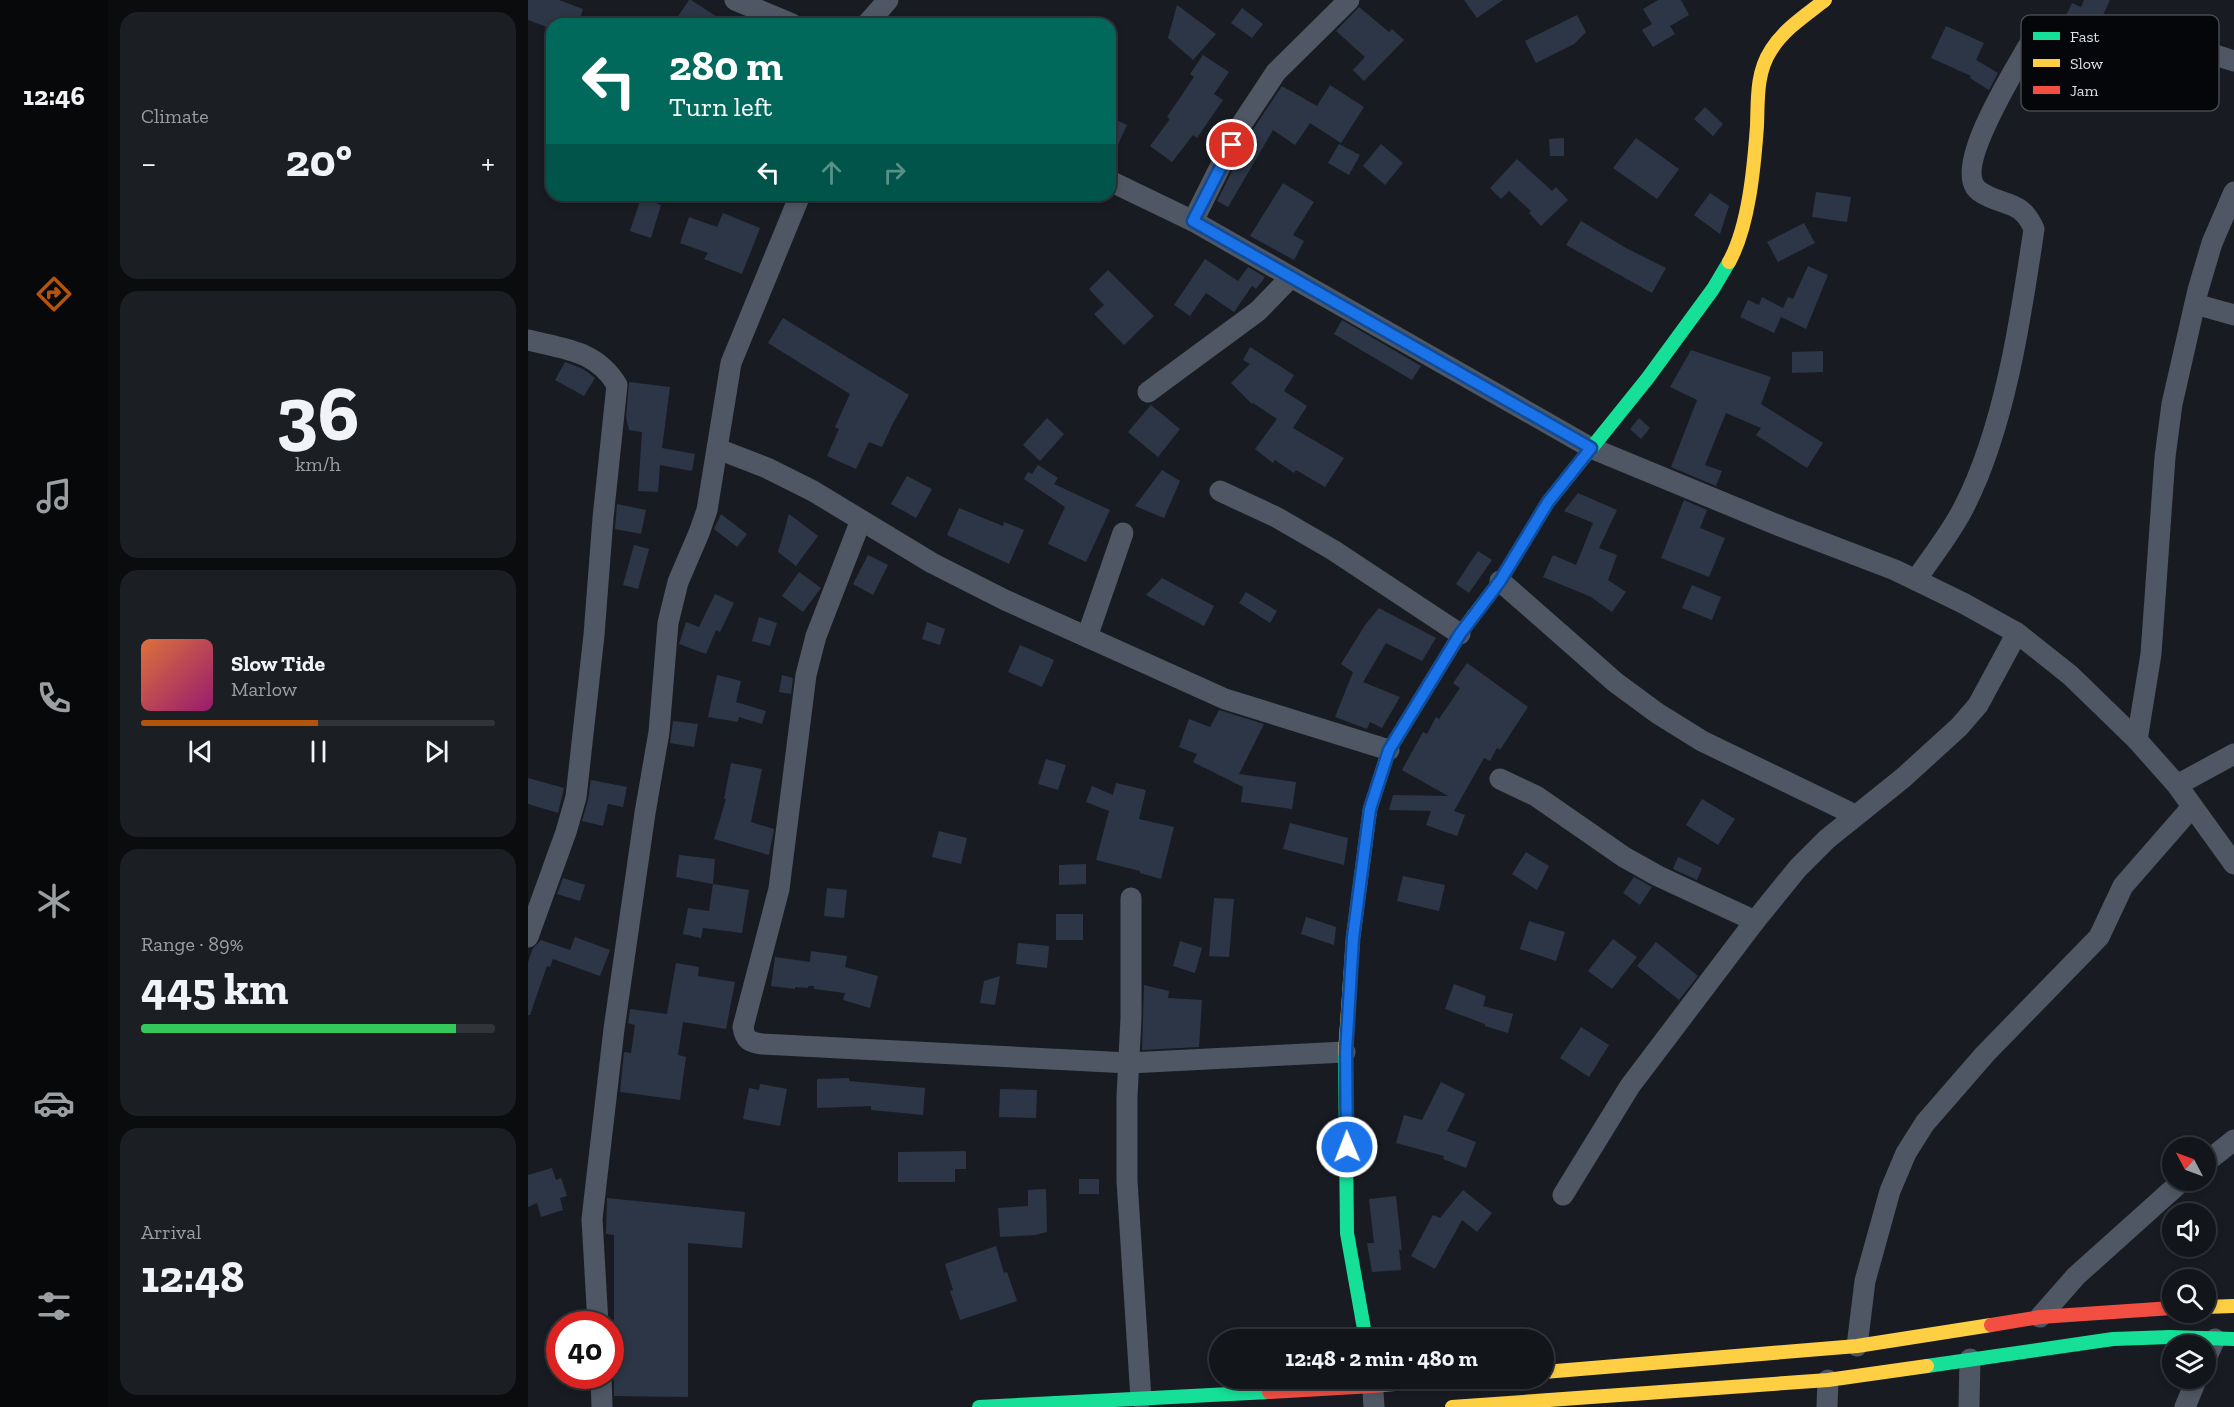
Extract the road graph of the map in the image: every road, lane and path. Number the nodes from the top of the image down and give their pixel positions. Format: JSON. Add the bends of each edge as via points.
{"nodes":[{"id":1,"x":735,"y":0,"type":"edge"},
{"id":2,"x":888,"y":0,"type":"edge"},
{"id":3,"x":1349,"y":0,"type":"edge"},
{"id":4,"x":1826,"y":0,"type":"edge"},
{"id":5,"x":778,"y":18,"type":"edge"},
{"id":6,"x":872,"y":18,"type":"edge"},
{"id":7,"x":2219,"y":56,"type":"edge"},
{"id":8,"x":2021,"y":58,"type":"edge"},
{"id":9,"x":2234,"y":61,"type":"edge"},
{"id":10,"x":1116,"y":184,"type":"edge"},
{"id":11,"x":2234,"y":192,"type":"edge"},
{"id":12,"x":798,"y":201,"type":"edge"},
{"id":13,"x":1193,"y":221,"type":"junction"},
{"id":14,"x":1291,"y":277,"type":"junction"},
{"id":15,"x":2195,"y":304,"type":"junction"},
{"id":16,"x":2234,"y":315,"type":"edge"},
{"id":17,"x":528,"y":340,"type":"edge"},
{"id":18,"x":1148,"y":392,"type":"dead end"},
{"id":19,"x":1591,"y":448,"type":"junction"},
{"id":20,"x":718,"y":449,"type":"junction"},
{"id":21,"x":1220,"y":491,"type":"dead end"},
{"id":22,"x":861,"y":520,"type":"junction"},
{"id":23,"x":1123,"y":533,"type":"dead end"},
{"id":24,"x":1916,"y":580,"type":"junction"},
{"id":25,"x":1500,"y":581,"type":"junction"},
{"id":26,"x":2017,"y":633,"type":"junction"},
{"id":27,"x":1460,"y":634,"type":"junction"},
{"id":28,"x":1087,"y":637,"type":"junction"},
{"id":29,"x":2137,"y":740,"type":"junction"},
{"id":30,"x":1389,"y":750,"type":"junction"},
{"id":31,"x":2234,"y":754,"type":"edge"},
{"id":32,"x":1500,"y":779,"type":"dead end"},
{"id":33,"x":2177,"y":785,"type":"junction"},
{"id":34,"x":2193,"y":807,"type":"junction"},
{"id":35,"x":1855,"y":815,"type":"junction"},
{"id":36,"x":2234,"y":864,"type":"edge"},
{"id":37,"x":1131,"y":898,"type":"dead end"},
{"id":38,"x":1755,"y":921,"type":"junction"},
{"id":39,"x":528,"y":937,"type":"edge"},
{"id":40,"x":1346,"y":1052,"type":"junction"},
{"id":41,"x":1129,"y":1063,"type":"junction"},
{"id":42,"x":2234,"y":1140,"type":"edge"},
{"id":43,"x":2216,"y":1154,"type":"edge"},
{"id":44,"x":2171,"y":1191,"type":"edge"},
{"id":45,"x":1563,"y":1195,"type":"dead end"},
{"id":46,"x":2234,"y":1306,"type":"edge"},
{"id":47,"x":2216,"y":1307,"type":"edge"},
{"id":48,"x":2162,"y":1309,"type":"edge"},
{"id":49,"x":597,"y":1311,"type":"edge"},
{"id":50,"x":2040,"y":1317,"type":"junction"},
{"id":51,"x":1364,"y":1329,"type":"edge"},
{"id":52,"x":2224,"y":1339,"type":"edge"},
{"id":53,"x":1857,"y":1346,"type":"junction"},
{"id":54,"x":1970,"y":1359,"type":"junction"},
{"id":55,"x":1554,"y":1371,"type":"edge"},
{"id":56,"x":1828,"y":1380,"type":"junction"},
{"id":57,"x":601,"y":1389,"type":"edge"},
{"id":58,"x":1277,"y":1389,"type":"edge"},
{"id":59,"x":1373,"y":1389,"type":"edge"},
{"id":60,"x":2192,"y":1389,"type":"edge"},
{"id":61,"x":1141,"y":1399,"type":"junction"},
{"id":62,"x":602,"y":1407,"type":"edge"},
{"id":63,"x":979,"y":1407,"type":"edge"},
{"id":64,"x":1374,"y":1407,"type":"edge"},
{"id":65,"x":1452,"y":1407,"type":"edge"},
{"id":66,"x":1827,"y":1407,"type":"edge"},
{"id":67,"x":1969,"y":1407,"type":"edge"},
{"id":68,"x":2185,"y":1407,"type":"edge"}],
"edges":[{"from":1,"to":5,"type":"street"},
{"from":2,"to":6,"type":"street"},
{"from":3,"to":13,"type":"street","via":[[1276,72],[1241,125]]},
{"from":4,"to":19,"type":"street","via":[[1784,32],[1760,72],[1754,168],[1732,256],[1682,332]]},
{"from":7,"to":9,"type":"street"},
{"from":8,"to":24,"type":"street","via":[[1989,114],[1972,166],[1972,179],[1978,190],[2029,216],[2034,229],[2022,313],[1995,424],[1975,483],[1963,509]]},
{"from":10,"to":13,"type":"street"},
{"from":11,"to":15,"type":"street","via":[[2212,243]]},
{"from":12,"to":20,"type":"street","via":[[731,363]]},
{"from":13,"to":14,"type":"street"},
{"from":14,"to":18,"type":"street","via":[[1258,311]]},
{"from":14,"to":19,"type":"street"},
{"from":15,"to":16,"type":"street"},
{"from":15,"to":29,"type":"street","via":[[2172,404],[2151,654]]},
{"from":17,"to":39,"type":"street","via":[[583,353],[610,372],[617,385],[576,797]]},
{"from":19,"to":24,"type":"street"},
{"from":19,"to":25,"type":"street","via":[[1548,502]]},
{"from":20,"to":22,"type":"street","via":[[813,491]]},
{"from":20,"to":49,"type":"street","via":[[707,510],[678,582],[668,623],[658,732],[614,1029],[592,1219]]},
{"from":21,"to":27,"type":"street","via":[[1323,544]]},
{"from":22,"to":28,"type":"street","via":[[932,563]]},
{"from":22,"to":41,"type":"street","via":[[816,636],[806,675],[780,889],[743,1027],[744,1036],[762,1044]]},
{"from":23,"to":28,"type":"street"},
{"from":24,"to":26,"type":"street"},
{"from":25,"to":27,"type":"street"},
{"from":25,"to":35,"type":"street","via":[[1606,675],[1657,713],[1702,741]]},
{"from":26,"to":29,"type":"street","via":[[2070,675]]},
{"from":26,"to":35,"type":"street","via":[[1978,705],[1959,727]]},
{"from":27,"to":30,"type":"street"},
{"from":28,"to":30,"type":"street","via":[[1225,699]]},
{"from":29,"to":33,"type":"street"},
{"from":30,"to":40,"type":"street","via":[[1370,809],[1353,938]]},
{"from":31,"to":33,"type":"street"},
{"from":32,"to":38,"type":"street","via":[[1536,796],[1658,876]]},
{"from":33,"to":34,"type":"street"},
{"from":34,"to":36,"type":"street"},
{"from":34,"to":53,"type":"street","via":[[2123,886],[2099,937],[1985,1054],[1925,1123],[1906,1153],[1890,1191],[1865,1281]]},
{"from":35,"to":38,"type":"street","via":[[1798,868]]},
{"from":37,"to":41,"type":"street"},
{"from":38,"to":45,"type":"street","via":[[1630,1086]]},
{"from":40,"to":41,"type":"street"},
{"from":40,"to":51,"type":"street","via":[[1347,1233]]},
{"from":41,"to":61,"type":"street","via":[[1127,1181]]},
{"from":42,"to":43,"type":"street"},
{"from":44,"to":50,"type":"street","via":[[2076,1276]]},
{"from":46,"to":47,"type":"street"},
{"from":48,"to":50,"type":"street"},
{"from":50,"to":53,"type":"street"},
{"from":52,"to":54,"type":"street","via":[[2113,1340]]},
{"from":53,"to":55,"type":"street"},
{"from":54,"to":56,"type":"street"},
{"from":54,"to":67,"type":"street"},
{"from":56,"to":65,"type":"street"},
{"from":56,"to":66,"type":"street"},
{"from":57,"to":62,"type":"street"},
{"from":58,"to":61,"type":"street"},
{"from":59,"to":64,"type":"street"},
{"from":60,"to":68,"type":"street"},
{"from":61,"to":63,"type":"street"}]}
